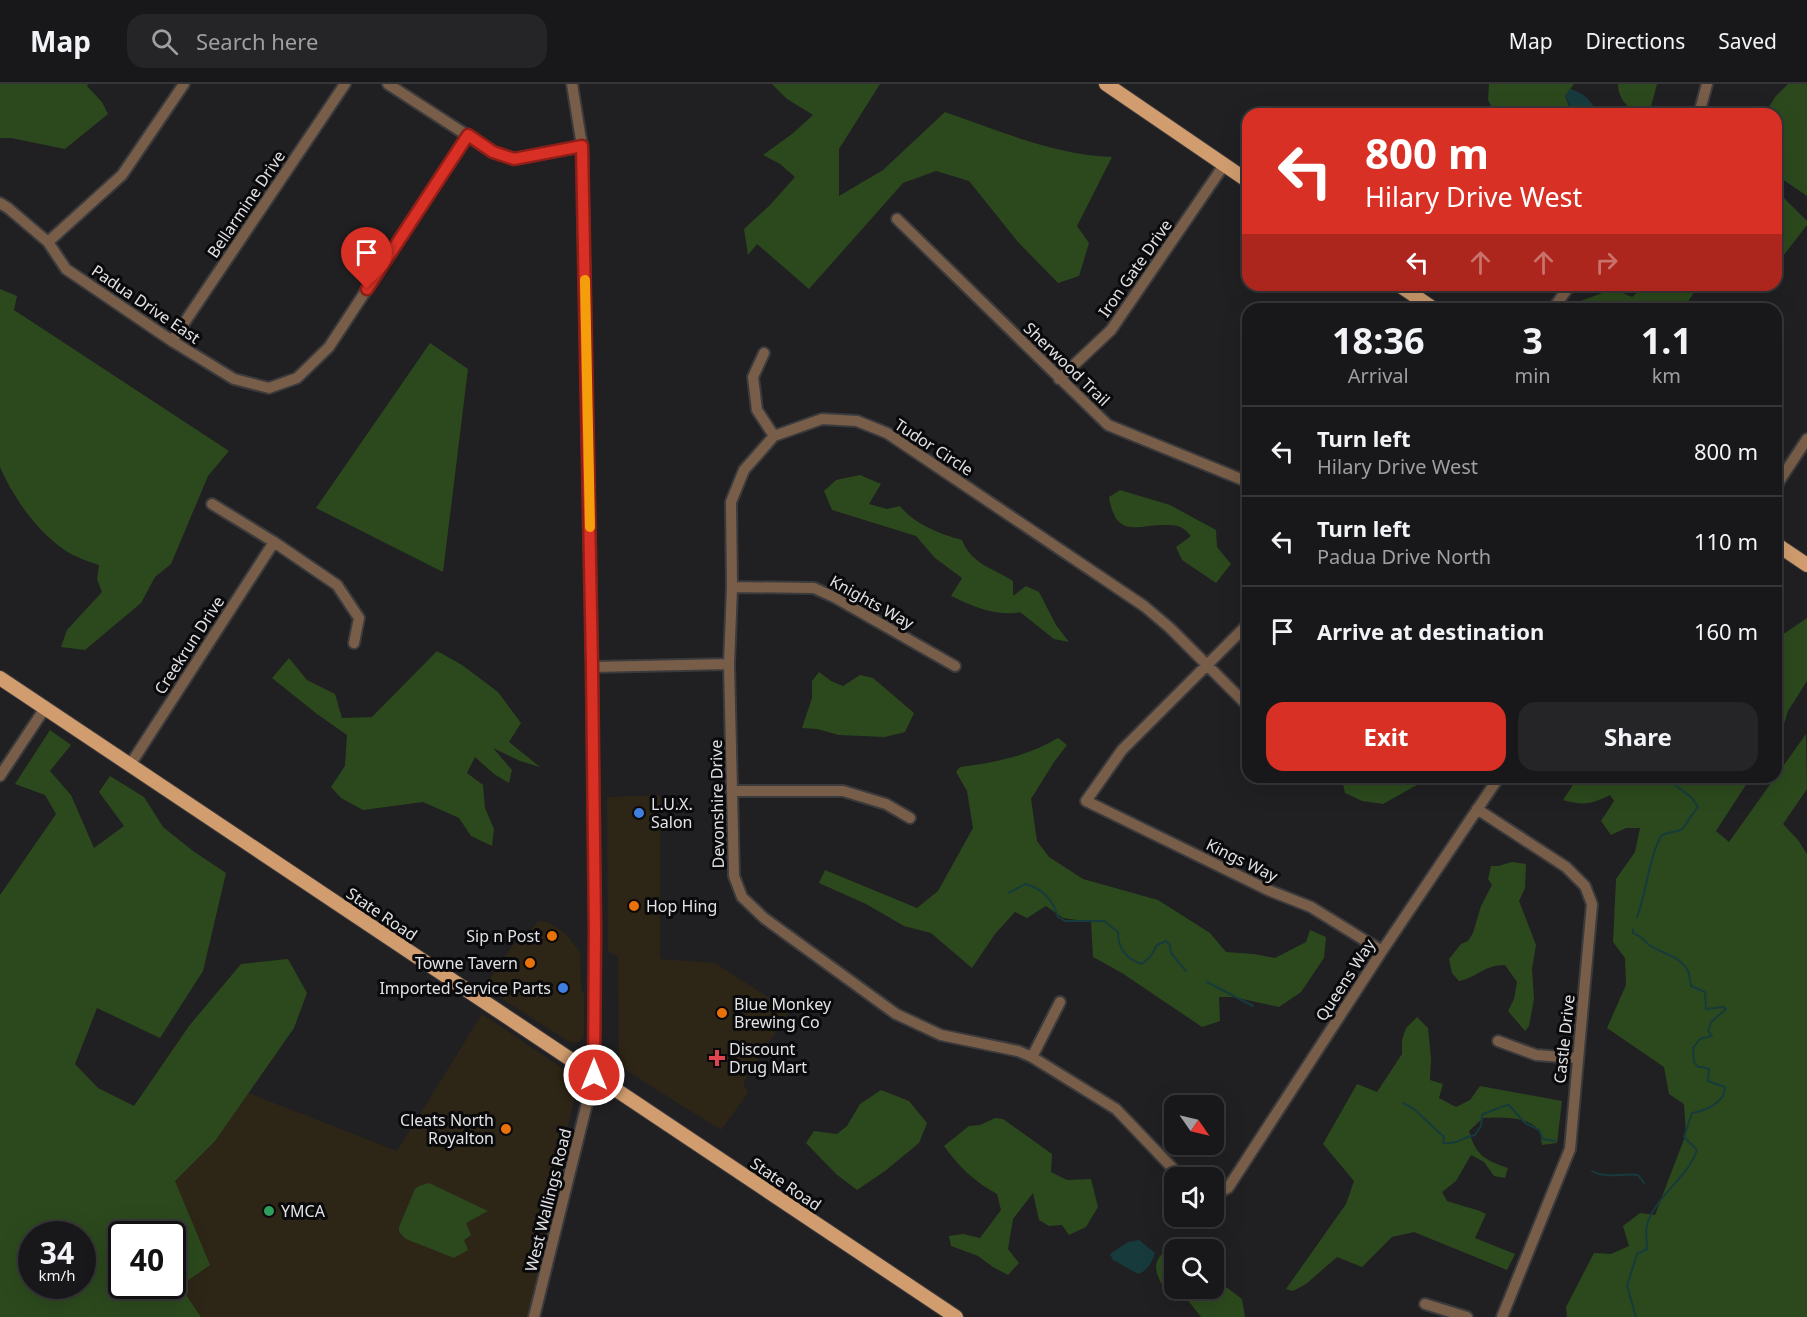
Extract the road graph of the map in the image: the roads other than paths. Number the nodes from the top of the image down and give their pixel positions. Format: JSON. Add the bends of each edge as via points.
{"nodes":[{"id":1,"x":184,"y":84,"type":"edge"},
{"id":2,"x":345,"y":84,"type":"edge"},
{"id":3,"x":388,"y":84,"type":"edge"},
{"id":4,"x":572,"y":84,"type":"edge"},
{"id":5,"x":1106,"y":84,"type":"edge"},
{"id":6,"x":1707,"y":84,"type":"edge"},
{"id":7,"x":1701,"y":108,"type":"edge"},
{"id":8,"x":468,"y":135,"type":"junction"},
{"id":9,"x":582,"y":146,"type":"junction"},
{"id":10,"x":1224,"y":165,"type":"junction"},
{"id":11,"x":1242,"y":177,"type":"edge"},
{"id":12,"x":0,"y":204,"type":"edge"},
{"id":13,"x":897,"y":219,"type":"dead end"},
{"id":14,"x":48,"y":242,"type":"junction"},
{"id":15,"x":1408,"y":291,"type":"edge"},
{"id":16,"x":1425,"y":303,"type":"edge"},
{"id":17,"x":172,"y":341,"type":"junction"},
{"id":18,"x":764,"y":353,"type":"dead end"},
{"id":19,"x":1059,"y":379,"type":"junction"},
{"id":20,"x":774,"y":436,"type":"junction"},
{"id":21,"x":1807,"y":440,"type":"edge"},
{"id":22,"x":1782,"y":477,"type":"edge"},
{"id":23,"x":1242,"y":480,"type":"edge"},
{"id":24,"x":212,"y":504,"type":"dead end"},
{"id":25,"x":274,"y":542,"type":"junction"},
{"id":26,"x":1782,"y":548,"type":"edge"},
{"id":27,"x":1807,"y":565,"type":"edge"},
{"id":28,"x":732,"y":587,"type":"junction"},
{"id":29,"x":1242,"y":630,"type":"edge"},
{"id":30,"x":354,"y":643,"type":"dead end"},
{"id":31,"x":729,"y":664,"type":"junction"},
{"id":32,"x":1206,"y":665,"type":"junction"},
{"id":33,"x":955,"y":666,"type":"dead end"},
{"id":34,"x":592,"y":667,"type":"junction"},
{"id":35,"x":0,"y":678,"type":"edge"},
{"id":36,"x":1242,"y":700,"type":"edge"},
{"id":37,"x":45,"y":708,"type":"junction"},
{"id":38,"x":130,"y":765,"type":"junction"},
{"id":39,"x":0,"y":776,"type":"edge"},
{"id":40,"x":1495,"y":783,"type":"edge"},
{"id":41,"x":732,"y":791,"type":"junction"},
{"id":42,"x":1477,"y":809,"type":"junction"},
{"id":43,"x":909,"y":818,"type":"dead end"},
{"id":44,"x":1382,"y":951,"type":"junction"},
{"id":45,"x":1059,"y":1002,"type":"dead end"},
{"id":46,"x":1498,"y":1041,"type":"dead end"},
{"id":47,"x":1032,"y":1057,"type":"junction"},
{"id":48,"x":1577,"y":1058,"type":"junction"},
{"id":49,"x":594,"y":1075,"type":"junction"},
{"id":50,"x":1171,"y":1167,"type":"edge"},
{"id":51,"x":1224,"y":1189,"type":"edge"},
{"id":52,"x":1425,"y":1304,"type":"dead end"},
{"id":53,"x":534,"y":1317,"type":"edge"},
{"id":54,"x":956,"y":1317,"type":"edge"},
{"id":55,"x":1467,"y":1317,"type":"edge"},
{"id":56,"x":1502,"y":1317,"type":"edge"}],
"edges":[{"from":1,"to":14,"type":"street","via":[[122,175]]},
{"from":2,"to":17,"type":"street","name":"Bellarmine Drive"},
{"from":3,"to":8,"type":"street"},
{"from":4,"to":9,"type":"street","name":"West Wallings Road"},
{"from":5,"to":10,"type":"main road"},
{"from":6,"to":7,"type":"street"},
{"from":8,"to":9,"type":"street","via":[[493,152],[514,159]]},
{"from":8,"to":17,"type":"street","name":"Padua Drive East","via":[[329,347],[297,378],[269,388],[234,379]]},
{"from":9,"to":34,"type":"street","name":"West Wallings Road"},
{"from":10,"to":11,"type":"main road"},
{"from":10,"to":19,"type":"street","name":"Iron Gate Drive","via":[[1111,330]]},
{"from":12,"to":14,"type":"street","name":"Padua Drive East"},
{"from":13,"to":19,"type":"street","name":"Sherwood Trail"},
{"from":14,"to":17,"type":"street","name":"Padua Drive East","via":[[66,269]]},
{"from":15,"to":16,"type":"main road"},
{"from":18,"to":20,"type":"street","via":[[753,377],[757,410]]},
{"from":19,"to":23,"type":"street","name":"Sherwood Trail","via":[[1108,425]]},
{"from":20,"to":28,"type":"street","name":"Tudor Circle","via":[[744,470],[731,502]]},
{"from":20,"to":32,"type":"street","name":"Tudor Circle","via":[[822,419],[857,421],[887,433],[1144,606]]},
{"from":21,"to":22,"type":"street"},
{"from":24,"to":25,"type":"street"},
{"from":25,"to":30,"type":"street","via":[[338,585],[359,618]]},
{"from":25,"to":38,"type":"street","name":"Creekrun Drive"},
{"from":26,"to":27,"type":"main road"},
{"from":28,"to":31,"type":"street","name":"Tudor Circle"},
{"from":28,"to":33,"type":"street","name":"Knights Way","via":[[814,588]]},
{"from":29,"to":32,"type":"street"},
{"from":31,"to":34,"type":"street"},
{"from":31,"to":41,"type":"street","name":"Devonshire Drive"},
{"from":32,"to":36,"type":"street","name":"Tudor Circle"},
{"from":32,"to":44,"type":"street","name":"Kings Way","via":[[1122,750],[1086,801],[1311,907]]},
{"from":34,"to":49,"type":"street","name":"West Wallings Road"},
{"from":35,"to":37,"type":"main road","name":"State Road"},
{"from":37,"to":38,"type":"main road","name":"State Road"},
{"from":37,"to":39,"type":"street"},
{"from":38,"to":49,"type":"main road","name":"State Road"},
{"from":40,"to":42,"type":"street","name":"Queens Way"},
{"from":41,"to":43,"type":"street","via":[[843,791],[886,804]]},
{"from":41,"to":47,"type":"street","name":"Devonshire Drive","via":[[734,876],[742,897],[764,918],[896,1014],[940,1035]]},
{"from":42,"to":44,"type":"street","name":"Queens Way"},
{"from":42,"to":48,"type":"street","name":"Castle Drive","via":[[1566,867],[1585,886],[1592,904]]},
{"from":44,"to":51,"type":"street","name":"Queens Way"},
{"from":45,"to":47,"type":"street"},
{"from":46,"to":48,"type":"street","via":[[1536,1055]]},
{"from":47,"to":50,"type":"street","via":[[1116,1109]]},
{"from":48,"to":56,"type":"street","name":"Castle Drive","via":[[1570,1149]]},
{"from":49,"to":53,"type":"street","name":"West Wallings Road"},
{"from":49,"to":54,"type":"main road","name":"State Road"},
{"from":52,"to":55,"type":"street"}]}
